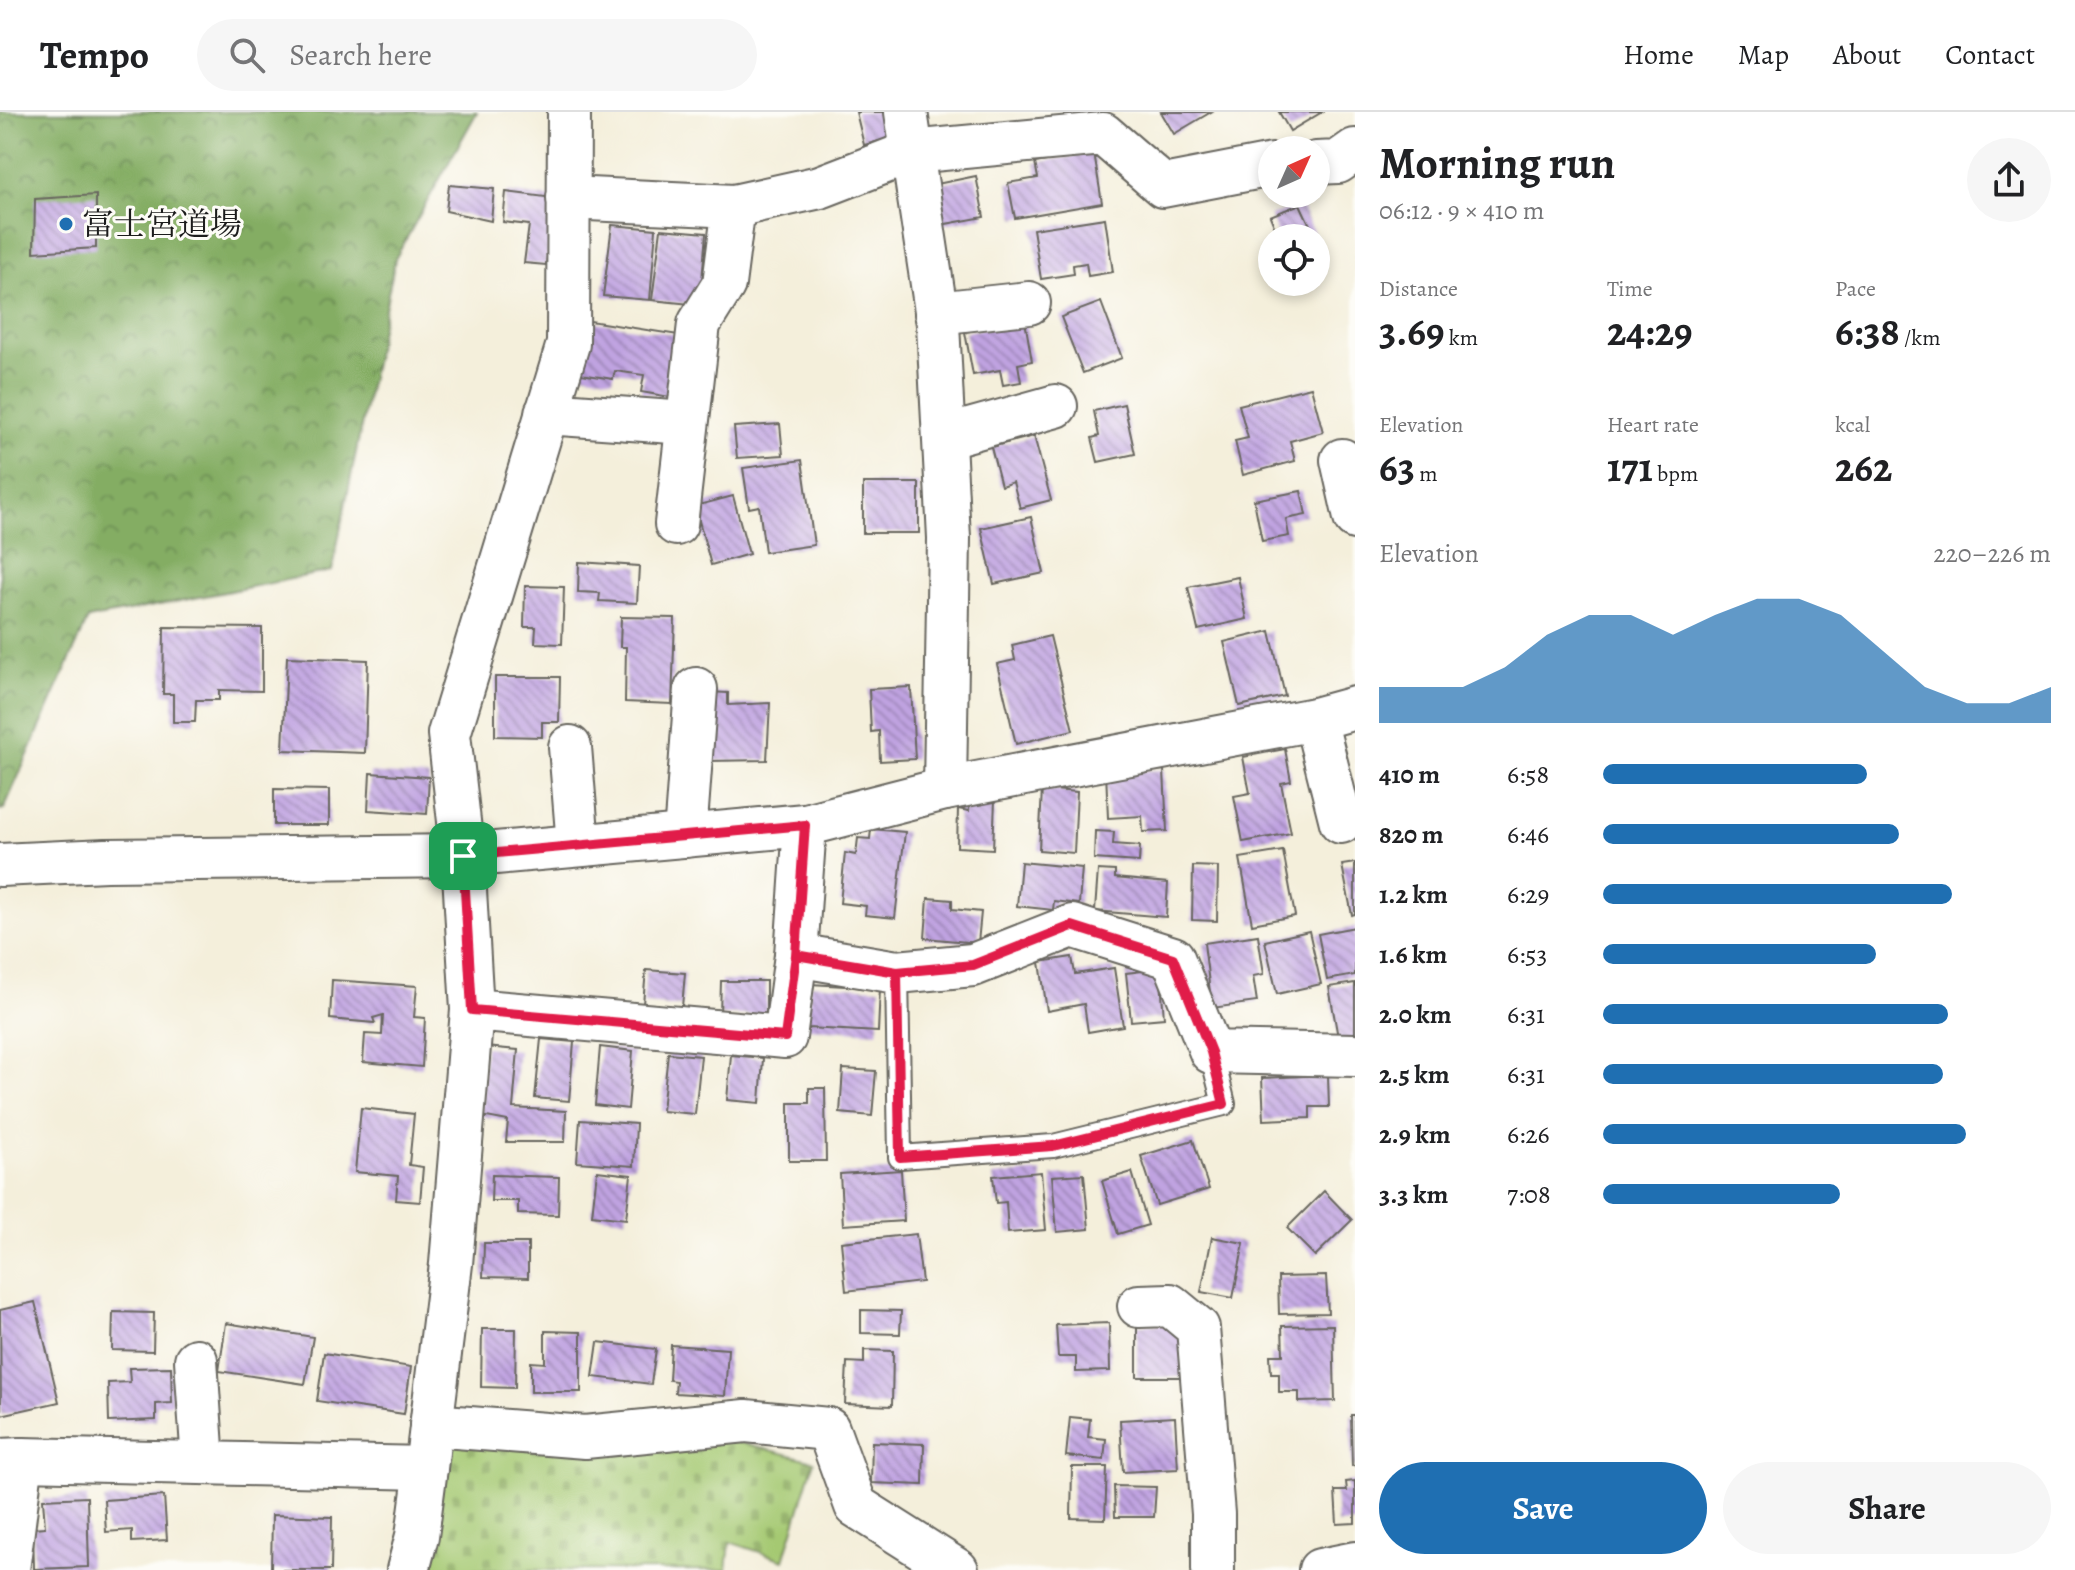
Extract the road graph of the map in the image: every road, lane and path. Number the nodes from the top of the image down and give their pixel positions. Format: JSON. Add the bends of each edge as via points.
{"nodes":[{"id":1,"x":569,"y":112,"type":"edge"},
{"id":2,"x":908,"y":132,"type":"edge"},
{"id":3,"x":1355,"y":150,"type":"edge"},
{"id":4,"x":1330,"y":162,"type":"edge"},
{"id":5,"x":1258,"y":168,"type":"edge"},
{"id":6,"x":568,"y":198,"type":"junction"},
{"id":7,"x":734,"y":206,"type":"junction"},
{"id":8,"x":1029,"y":303,"type":"dead end"},
{"id":9,"x":936,"y":313,"type":"junction"},
{"id":10,"x":1056,"y":406,"type":"dead end"},
{"id":11,"x":546,"y":413,"type":"junction"},
{"id":12,"x":687,"y":423,"type":"junction"},
{"id":13,"x":944,"y":437,"type":"junction"},
{"id":14,"x":1342,"y":460,"type":"dead end"},
{"id":15,"x":1355,"y":518,"type":"edge"},
{"id":16,"x":676,"y":524,"type":"dead end"},
{"id":17,"x":696,"y":689,"type":"dead end"},
{"id":18,"x":1355,"y":708,"type":"edge"},
{"id":19,"x":1315,"y":719,"type":"junction"},
{"id":20,"x":570,"y":747,"type":"dead end"},
{"id":21,"x":945,"y":789,"type":"junction"},
{"id":22,"x":1341,"y":822,"type":"dead end"},
{"id":23,"x":805,"y":825,"type":"junction"},
{"id":24,"x":685,"y":836,"type":"junction"},
{"id":25,"x":578,"y":845,"type":"junction"},
{"id":26,"x":463,"y":856,"type":"junction"},
{"id":27,"x":0,"y":865,"type":"edge"},
{"id":28,"x":796,"y":955,"type":"junction"},
{"id":29,"x":897,"y":972,"type":"junction"},
{"id":30,"x":472,"y":1010,"type":"junction"},
{"id":31,"x":1211,"y":1052,"type":"junction"},
{"id":32,"x":1355,"y":1055,"type":"edge"},
{"id":33,"x":1139,"y":1306,"type":"dead end"},
{"id":34,"x":196,"y":1360,"type":"dead end"},
{"id":35,"x":431,"y":1425,"type":"junction"},
{"id":36,"x":11,"y":1460,"type":"edge"},
{"id":37,"x":203,"y":1463,"type":"junction"},
{"id":38,"x":426,"y":1468,"type":"junction"},
{"id":39,"x":1355,"y":1563,"type":"edge"},
{"id":40,"x":8,"y":1570,"type":"edge"},
{"id":41,"x":408,"y":1570,"type":"edge"},
{"id":42,"x":957,"y":1570,"type":"edge"},
{"id":43,"x":1213,"y":1570,"type":"edge"},
{"id":44,"x":1320,"y":1570,"type":"edge"}],
"edges":[{"from":1,"to":6,"type":"street"},
{"from":2,"to":5,"type":"street","via":[[1103,134],[1163,186]]},
{"from":2,"to":7,"type":"street","via":[[820,187]]},
{"from":2,"to":9,"type":"street"},
{"from":3,"to":4,"type":"street"},
{"from":6,"to":7,"type":"street"},
{"from":6,"to":11,"type":"street","via":[[568,344]]},
{"from":7,"to":12,"type":"street","via":[[724,284],[699,324]]},
{"from":8,"to":9,"type":"street"},
{"from":9,"to":13,"type":"street"},
{"from":10,"to":13,"type":"street"},
{"from":11,"to":12,"type":"street"},
{"from":11,"to":26,"type":"street","via":[[449,734]]},
{"from":12,"to":16,"type":"street"},
{"from":13,"to":21,"type":"street","via":[[949,538]]},
{"from":14,"to":15,"type":"street"},
{"from":17,"to":24,"type":"street"},
{"from":18,"to":19,"type":"street"},
{"from":19,"to":21,"type":"street"},
{"from":19,"to":22,"type":"street"},
{"from":20,"to":25,"type":"street"},
{"from":21,"to":23,"type":"street"},
{"from":23,"to":24,"type":"street"},
{"from":23,"to":28,"type":"street"},
{"from":24,"to":25,"type":"street"},
{"from":25,"to":26,"type":"street"},
{"from":26,"to":27,"type":"street"},
{"from":26,"to":30,"type":"street"},
{"from":28,"to":29,"type":"street"},
{"from":28,"to":30,"type":"street","via":[[785,1037]]},
{"from":29,"to":31,"type":"street","via":[[973,965],[1072,926],[1173,958]]},
{"from":29,"to":31,"type":"lane","via":[[900,1157],[1053,1146],[1224,1104]]},
{"from":30,"to":35,"type":"street","via":[[451,1264]]},
{"from":31,"to":32,"type":"street"},
{"from":33,"to":43,"type":"street","via":[[1170,1305],[1198,1328]]},
{"from":34,"to":37,"type":"street"},
{"from":35,"to":38,"type":"street"},
{"from":35,"to":42,"type":"street","via":[[585,1437],[746,1421],[828,1429],[856,1506]]},
{"from":36,"to":37,"type":"street"},
{"from":36,"to":40,"type":"street"},
{"from":37,"to":38,"type":"street"},
{"from":38,"to":41,"type":"street"},
{"from":39,"to":44,"type":"street"}]}
